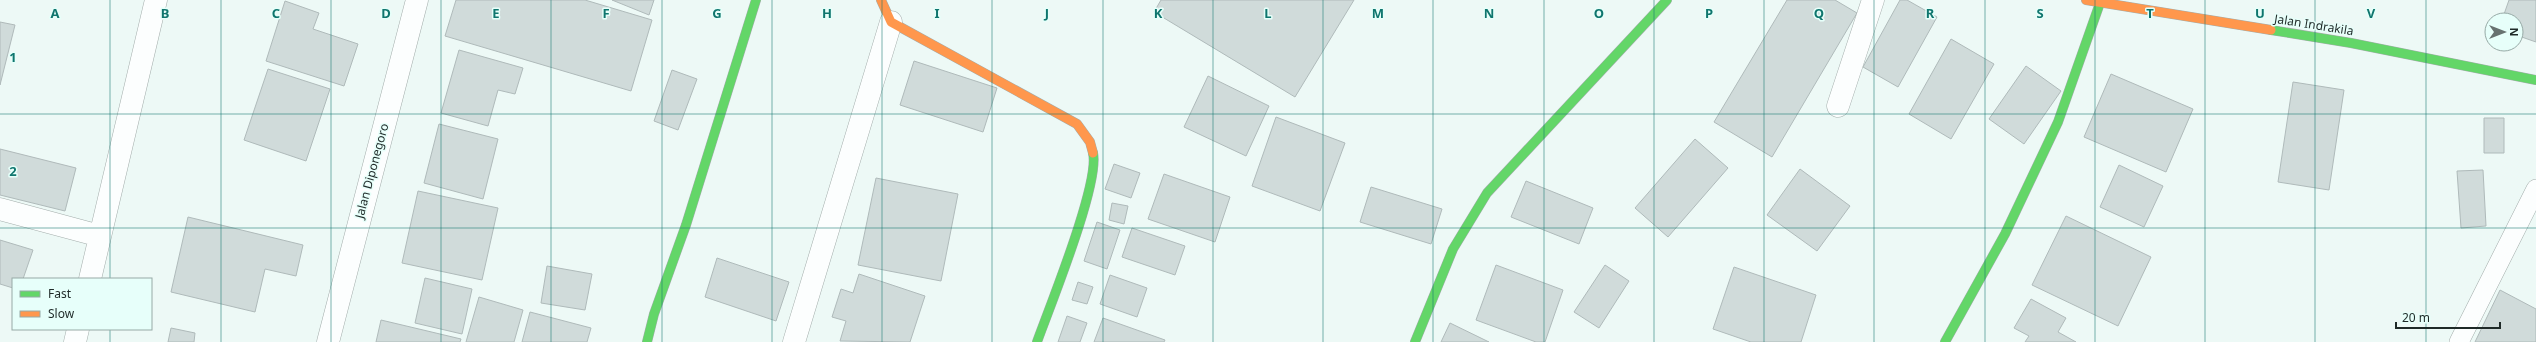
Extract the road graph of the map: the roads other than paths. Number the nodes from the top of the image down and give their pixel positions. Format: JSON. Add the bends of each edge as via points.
{"nodes":[{"id":1,"x":156,"y":0,"type":"edge"},
{"id":2,"x":417,"y":0,"type":"edge"},
{"id":3,"x":756,"y":0,"type":"edge"},
{"id":4,"x":881,"y":0,"type":"edge"},
{"id":5,"x":1667,"y":0,"type":"edge"},
{"id":6,"x":1874,"y":0,"type":"edge"},
{"id":7,"x":2086,"y":0,"type":"edge"},
{"id":8,"x":2100,"y":3,"type":"junction"},
{"id":9,"x":891,"y":22,"type":"junction"},
{"id":10,"x":2536,"y":80,"type":"edge"},
{"id":11,"x":1838,"y":106,"type":"dead end"},
{"id":12,"x":2536,"y":189,"type":"edge"},
{"id":13,"x":0,"y":209,"type":"edge"},
{"id":14,"x":100,"y":236,"type":"junction"},
{"id":15,"x":90,"y":278,"type":"edge"},
{"id":16,"x":78,"y":330,"type":"edge"},
{"id":17,"x":75,"y":342,"type":"edge"},
{"id":18,"x":328,"y":342,"type":"edge"},
{"id":19,"x":647,"y":342,"type":"edge"},
{"id":20,"x":794,"y":342,"type":"edge"},
{"id":21,"x":1037,"y":342,"type":"edge"},
{"id":22,"x":1415,"y":342,"type":"edge"},
{"id":23,"x":1945,"y":342,"type":"edge"},
{"id":24,"x":2458,"y":342,"type":"edge"}],
"edges":[{"from":1,"to":14,"type":"street"},
{"from":2,"to":18,"type":"street","name":"Jalan Diponegoro"},
{"from":3,"to":19,"type":"street"},
{"from":4,"to":9,"type":"street"},
{"from":5,"to":22,"type":"street","via":[[1487,193],[1453,248]]},
{"from":6,"to":11,"type":"street"},
{"from":7,"to":8,"type":"street","name":"Jalan Indrakila"},
{"from":8,"to":10,"type":"street","name":"Jalan Indrakila","via":[[2351,43]]},
{"from":8,"to":23,"type":"street","via":[[2058,122],[2005,234]]},
{"from":9,"to":20,"type":"street"},
{"from":9,"to":21,"type":"street","via":[[1077,124],[1090,142],[1095,162],[1088,196]]},
{"from":12,"to":24,"type":"lane"},
{"from":13,"to":14,"type":"street"},
{"from":14,"to":15,"type":"street"},
{"from":16,"to":17,"type":"street"}]}
